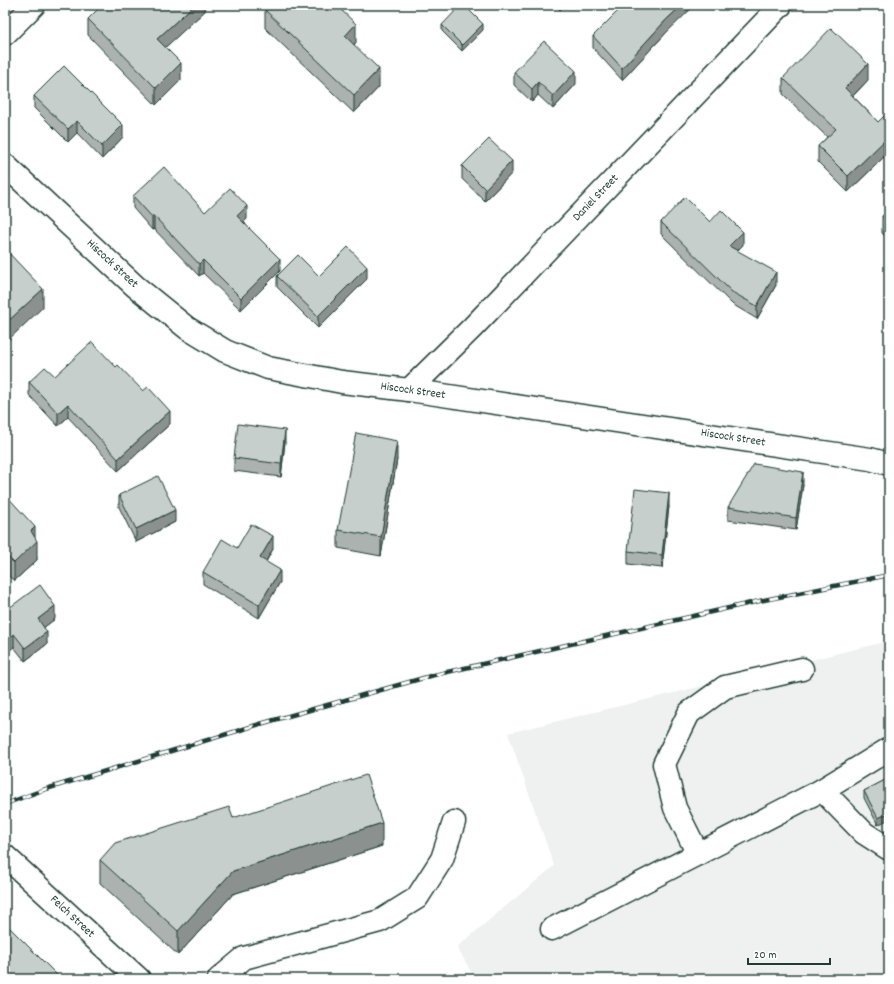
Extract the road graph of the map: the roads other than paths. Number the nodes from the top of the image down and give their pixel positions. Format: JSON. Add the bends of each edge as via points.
{"nodes":[{"id":1,"x":34,"y":5,"type":"edge"},
{"id":2,"x":781,"y":5,"type":"edge"},
{"id":3,"x":5,"y":34,"type":"edge"},
{"id":4,"x":5,"y":164,"type":"edge"},
{"id":5,"x":409,"y":390,"type":"junction"},
{"id":6,"x":889,"y":464,"type":"edge"},
{"id":7,"x":802,"y":669,"type":"dead end"},
{"id":8,"x":889,"y":750,"type":"edge"},
{"id":9,"x":822,"y":790,"type":"junction"},
{"id":10,"x":454,"y":822,"type":"dead end"},
{"id":11,"x":889,"y":849,"type":"edge"},
{"id":12,"x":698,"y":854,"type":"junction"},
{"id":13,"x":7,"y":862,"type":"edge"},
{"id":14,"x":552,"y":929,"type":"dead end"},
{"id":15,"x":139,"y":979,"type":"edge"},
{"id":16,"x":219,"y":979,"type":"edge"}],
"edges":[{"from":1,"to":3,"type":"street"},
{"from":2,"to":5,"type":"street","name":"Daniel Street","via":[[472,328]]},
{"from":4,"to":5,"type":"street","name":"Hiscock Street","via":[[135,286],[187,328],[225,351],[268,368],[342,382]]},
{"from":5,"to":6,"type":"street","name":"Hiscock Street","via":[[870,459]]},
{"from":7,"to":12,"type":"street","via":[[725,687],[689,713],[664,764],[675,808]]},
{"from":8,"to":9,"type":"street"},
{"from":9,"to":11,"type":"street","via":[[864,833]]},
{"from":9,"to":12,"type":"street"},
{"from":10,"to":16,"type":"street","via":[[442,859],[417,898],[380,921],[244,958]]},
{"from":12,"to":14,"type":"street"},
{"from":13,"to":15,"type":"street","name":"Felch Street"}]}
